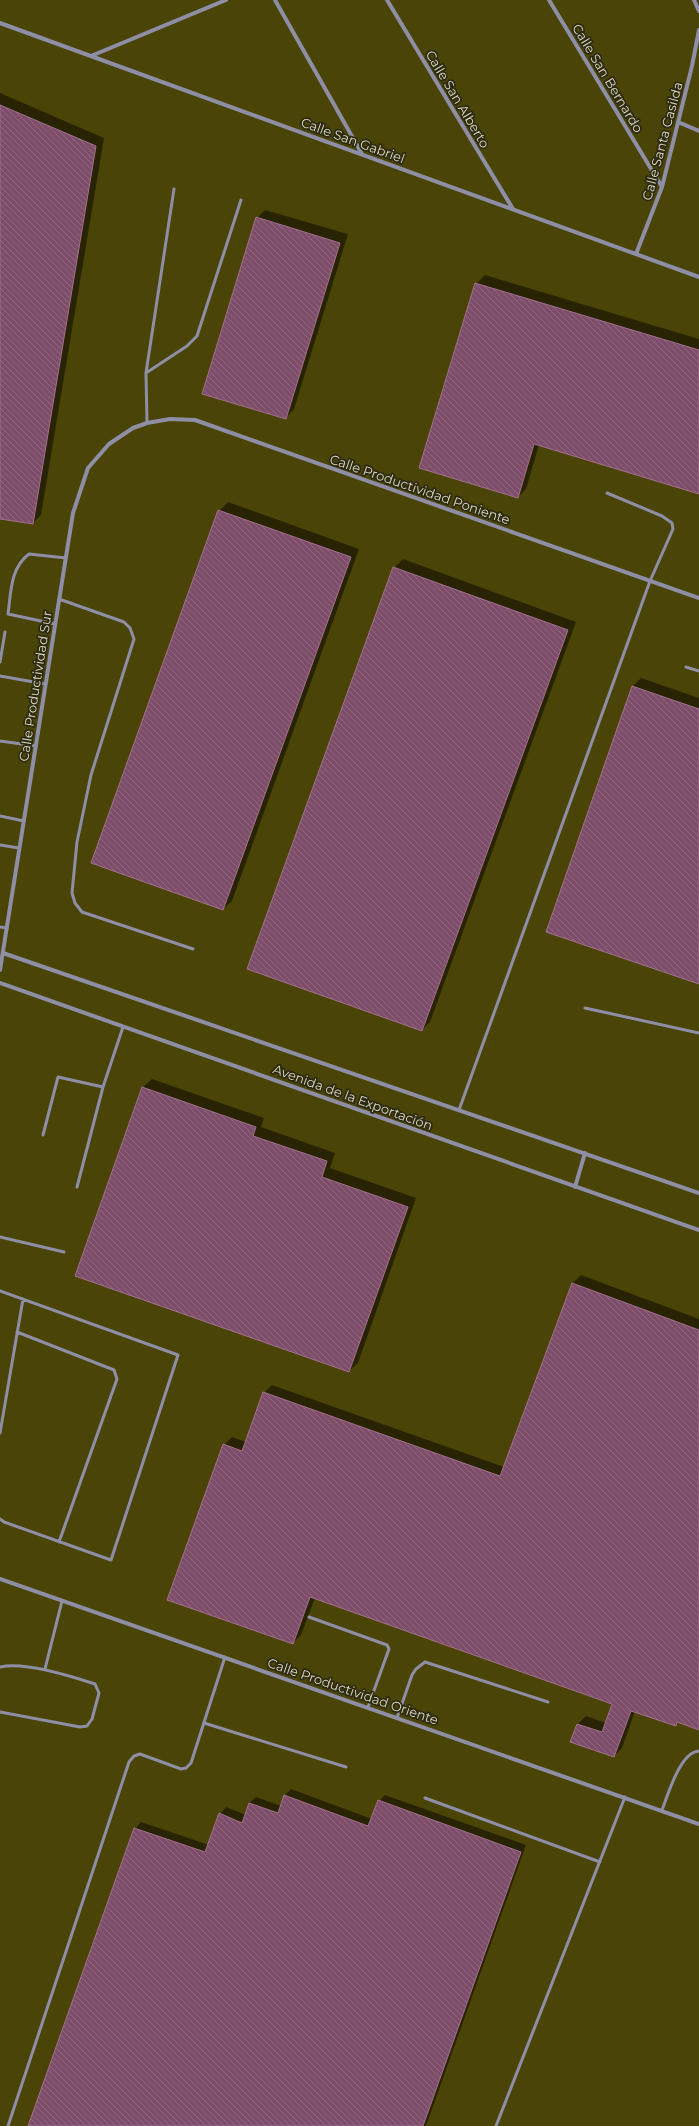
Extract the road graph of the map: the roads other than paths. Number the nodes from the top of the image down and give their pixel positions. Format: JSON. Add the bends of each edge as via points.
{"nodes":[{"id":1,"x":226,"y":0,"type":"edge"},
{"id":2,"x":275,"y":0,"type":"edge"},
{"id":3,"x":387,"y":0,"type":"edge"},
{"id":4,"x":549,"y":0,"type":"edge"},
{"id":5,"x":694,"y":0,"type":"edge"},
{"id":6,"x":699,"y":11,"type":"edge"},
{"id":7,"x":0,"y":22,"type":"edge"},
{"id":8,"x":699,"y":30,"type":"edge"},
{"id":9,"x":91,"y":56,"type":"junction"},
{"id":10,"x":678,"y":122,"type":"junction"},
{"id":11,"x":699,"y":131,"type":"edge"},
{"id":12,"x":362,"y":154,"type":"junction"},
{"id":13,"x":662,"y":186,"type":"junction"},
{"id":14,"x":174,"y":189,"type":"dead end"},
{"id":15,"x":241,"y":200,"type":"dead end"},
{"id":16,"x":513,"y":209,"type":"junction"},
{"id":17,"x":636,"y":254,"type":"junction"},
{"id":18,"x":699,"y":277,"type":"edge"},
{"id":19,"x":146,"y":373,"type":"junction"},
{"id":20,"x":147,"y":423,"type":"junction"},
{"id":21,"x":133,"y":428,"type":"joint"},
{"id":22,"x":607,"y":492,"type":"dead end"},
{"id":23,"x":66,"y":558,"type":"junction"},
{"id":24,"x":650,"y":581,"type":"junction"},
{"id":25,"x":699,"y":598,"type":"edge"},
{"id":26,"x":59,"y":599,"type":"junction"},
{"id":27,"x":55,"y":624,"type":"junction"},
{"id":28,"x":5,"y":632,"type":"dead end"},
{"id":29,"x":0,"y":662,"type":"edge"},
{"id":30,"x":686,"y":667,"type":"dead end"},
{"id":31,"x":699,"y":671,"type":"edge"},
{"id":32,"x":0,"y":676,"type":"edge"},
{"id":33,"x":46,"y":684,"type":"junction"},
{"id":34,"x":0,"y":741,"type":"edge"},
{"id":35,"x":36,"y":746,"type":"junction"},
{"id":36,"x":0,"y":816,"type":"edge"},
{"id":37,"x":24,"y":821,"type":"junction"},
{"id":38,"x":0,"y":845,"type":"edge"},
{"id":39,"x":19,"y":848,"type":"junction"},
{"id":40,"x":0,"y":927,"type":"edge"},
{"id":41,"x":7,"y":928,"type":"junction"},
{"id":42,"x":193,"y":949,"type":"dead end"},
{"id":43,"x":1,"y":953,"type":"edge"},
{"id":44,"x":0,"y":970,"type":"edge"},
{"id":45,"x":0,"y":983,"type":"edge"},
{"id":46,"x":585,"y":1008,"type":"dead end"},
{"id":47,"x":123,"y":1026,"type":"junction"},
{"id":48,"x":699,"y":1033,"type":"edge"},
{"id":49,"x":103,"y":1087,"type":"junction"},
{"id":50,"x":460,"y":1110,"type":"junction"},
{"id":51,"x":43,"y":1135,"type":"dead end"},
{"id":52,"x":585,"y":1153,"type":"junction"},
{"id":53,"x":77,"y":1187,"type":"dead end"},
{"id":54,"x":575,"y":1187,"type":"junction"},
{"id":55,"x":699,"y":1193,"type":"edge"},
{"id":56,"x":699,"y":1230,"type":"edge"},
{"id":57,"x":0,"y":1237,"type":"edge"},
{"id":58,"x":64,"y":1252,"type":"dead end"},
{"id":59,"x":0,"y":1291,"type":"edge"},
{"id":60,"x":23,"y":1299,"type":"junction"},
{"id":61,"x":17,"y":1332,"type":"junction"},
{"id":62,"x":0,"y":1433,"type":"edge"},
{"id":63,"x":0,"y":1519,"type":"edge"},
{"id":64,"x":59,"y":1542,"type":"junction"},
{"id":65,"x":0,"y":1579,"type":"edge"},
{"id":66,"x":62,"y":1601,"type":"junction"},
{"id":67,"x":309,"y":1617,"type":"dead end"},
{"id":68,"x":225,"y":1657,"type":"junction"},
{"id":69,"x":0,"y":1668,"type":"edge"},
{"id":70,"x":44,"y":1669,"type":"junction"},
{"id":71,"x":548,"y":1702,"type":"dead end"},
{"id":72,"x":368,"y":1707,"type":"junction"},
{"id":73,"x":0,"y":1712,"type":"edge"},
{"id":74,"x":397,"y":1718,"type":"junction"},
{"id":75,"x":204,"y":1723,"type":"junction"},
{"id":76,"x":699,"y":1752,"type":"edge"},
{"id":77,"x":346,"y":1767,"type":"dead end"},
{"id":78,"x":625,"y":1797,"type":"junction"},
{"id":79,"x":425,"y":1798,"type":"dead end"},
{"id":80,"x":662,"y":1810,"type":"junction"},
{"id":81,"x":699,"y":1824,"type":"edge"},
{"id":82,"x":600,"y":1862,"type":"junction"},
{"id":83,"x":8,"y":2126,"type":"edge"},
{"id":84,"x":496,"y":2126,"type":"edge"}],
"edges":[{"from":1,"to":9,"type":"street"},
{"from":2,"to":12,"type":"street"},
{"from":3,"to":16,"type":"street","name":"Calle San Alberto"},
{"from":4,"to":13,"type":"street","name":"Calle San Bernardo"},
{"from":5,"to":6,"type":"street"},
{"from":7,"to":9,"type":"street","name":"Calle San Gabriel"},
{"from":8,"to":10,"type":"street","name":"Calle Santa Casilda"},
{"from":9,"to":12,"type":"street","name":"Calle San Gabriel"},
{"from":10,"to":11,"type":"street"},
{"from":10,"to":13,"type":"street","name":"Calle Santa Casilda"},
{"from":12,"to":16,"type":"street","name":"Calle San Gabriel"},
{"from":13,"to":17,"type":"street","name":"Calle Santa Casilda"},
{"from":14,"to":19,"type":"lane"},
{"from":15,"to":19,"type":"lane","via":[[197,336],[188,346]]},
{"from":16,"to":17,"type":"street","name":"Calle San Gabriel"},
{"from":17,"to":18,"type":"street","name":"Calle San Gabriel"},
{"from":19,"to":20,"type":"lane"},
{"from":20,"to":21,"type":"street","name":"Calle Productividad Poniente"},
{"from":20,"to":24,"type":"street","name":"Calle Productividad Poniente","via":[[170,419],[195,420]]},
{"from":21,"to":23,"type":"street","name":"Calle Productividad Sur","via":[[108,444],[88,468],[73,513]]},
{"from":22,"to":24,"type":"lane","via":[[662,516],[672,523],[673,529]]},
{"from":23,"to":26,"type":"street","name":"Calle Productividad Sur"},
{"from":23,"to":27,"type":"lane","via":[[29,554],[20,560],[14,574],[8,614]]},
{"from":24,"to":25,"type":"street","name":"Calle Productividad Poniente"},
{"from":24,"to":50,"type":"lane"},
{"from":26,"to":27,"type":"street","name":"Calle Productividad Sur"},
{"from":26,"to":42,"type":"lane","via":[[124,622],[130,628],[134,639],[91,775],[77,842],[72,893],[75,903],[82,912]]},
{"from":27,"to":33,"type":"street","name":"Calle Productividad Sur"},
{"from":28,"to":29,"type":"lane"},
{"from":30,"to":31,"type":"lane"},
{"from":32,"to":33,"type":"lane"},
{"from":33,"to":35,"type":"street","name":"Calle Productividad Sur"},
{"from":34,"to":35,"type":"lane"},
{"from":35,"to":37,"type":"street","name":"Calle Productividad Sur"},
{"from":36,"to":37,"type":"lane"},
{"from":37,"to":39,"type":"street","name":"Calle Productividad Sur"},
{"from":38,"to":39,"type":"lane"},
{"from":39,"to":41,"type":"street","name":"Calle Productividad Sur"},
{"from":40,"to":41,"type":"lane"},
{"from":41,"to":43,"type":"street","name":"Calle Productividad Sur"},
{"from":43,"to":44,"type":"street","name":"Calle Productividad Sur"},
{"from":43,"to":50,"type":"street","name":"Avenida de la Exportación"},
{"from":45,"to":47,"type":"street","name":"Avenida de la Exportación"},
{"from":46,"to":48,"type":"lane"},
{"from":47,"to":49,"type":"lane"},
{"from":47,"to":54,"type":"street","name":"Avenida de la Exportación"},
{"from":49,"to":51,"type":"lane","via":[[58,1077]]},
{"from":49,"to":53,"type":"lane"},
{"from":50,"to":52,"type":"street","name":"Avenida de la Exportación"},
{"from":52,"to":54,"type":"street"},
{"from":52,"to":55,"type":"street","name":"Avenida de la Exportación"},
{"from":54,"to":56,"type":"street","name":"Avenida de la Exportación"},
{"from":57,"to":58,"type":"lane"},
{"from":59,"to":60,"type":"lane"},
{"from":60,"to":61,"type":"lane"},
{"from":60,"to":64,"type":"lane","via":[[178,1355],[111,1560]]},
{"from":61,"to":62,"type":"lane"},
{"from":61,"to":64,"type":"lane","via":[[114,1370],[117,1374]]},
{"from":63,"to":64,"type":"lane"},
{"from":65,"to":66,"type":"street","name":"Calle Productividad Oriente"},
{"from":66,"to":68,"type":"street","name":"Calle Productividad Oriente"},
{"from":66,"to":70,"type":"lane"},
{"from":67,"to":72,"type":"lane","via":[[387,1645],[389,1649]]},
{"from":68,"to":72,"type":"street","name":"Calle Productividad Oriente"},
{"from":68,"to":75,"type":"lane"},
{"from":69,"to":70,"type":"lane","via":[[6,1666]]},
{"from":70,"to":73,"type":"lane","via":[[95,1684],[99,1693],[92,1719],[87,1726],[80,1727]]},
{"from":71,"to":74,"type":"lane","via":[[425,1662],[412,1675]]},
{"from":72,"to":74,"type":"street","name":"Calle Productividad Oriente"},
{"from":74,"to":78,"type":"street","name":"Calle Productividad Oriente"},
{"from":75,"to":77,"type":"lane"},
{"from":75,"to":83,"type":"lane","via":[[191,1763],[186,1768],[181,1769],[140,1754],[129,1762]]},
{"from":76,"to":80,"type":"lane","via":[[690,1754],[685,1759]]},
{"from":78,"to":80,"type":"street","name":"Calle Productividad Oriente"},
{"from":78,"to":82,"type":"lane"},
{"from":79,"to":82,"type":"lane"},
{"from":80,"to":81,"type":"street","name":"Calle Productividad Oriente"},
{"from":82,"to":84,"type":"lane"}]}
